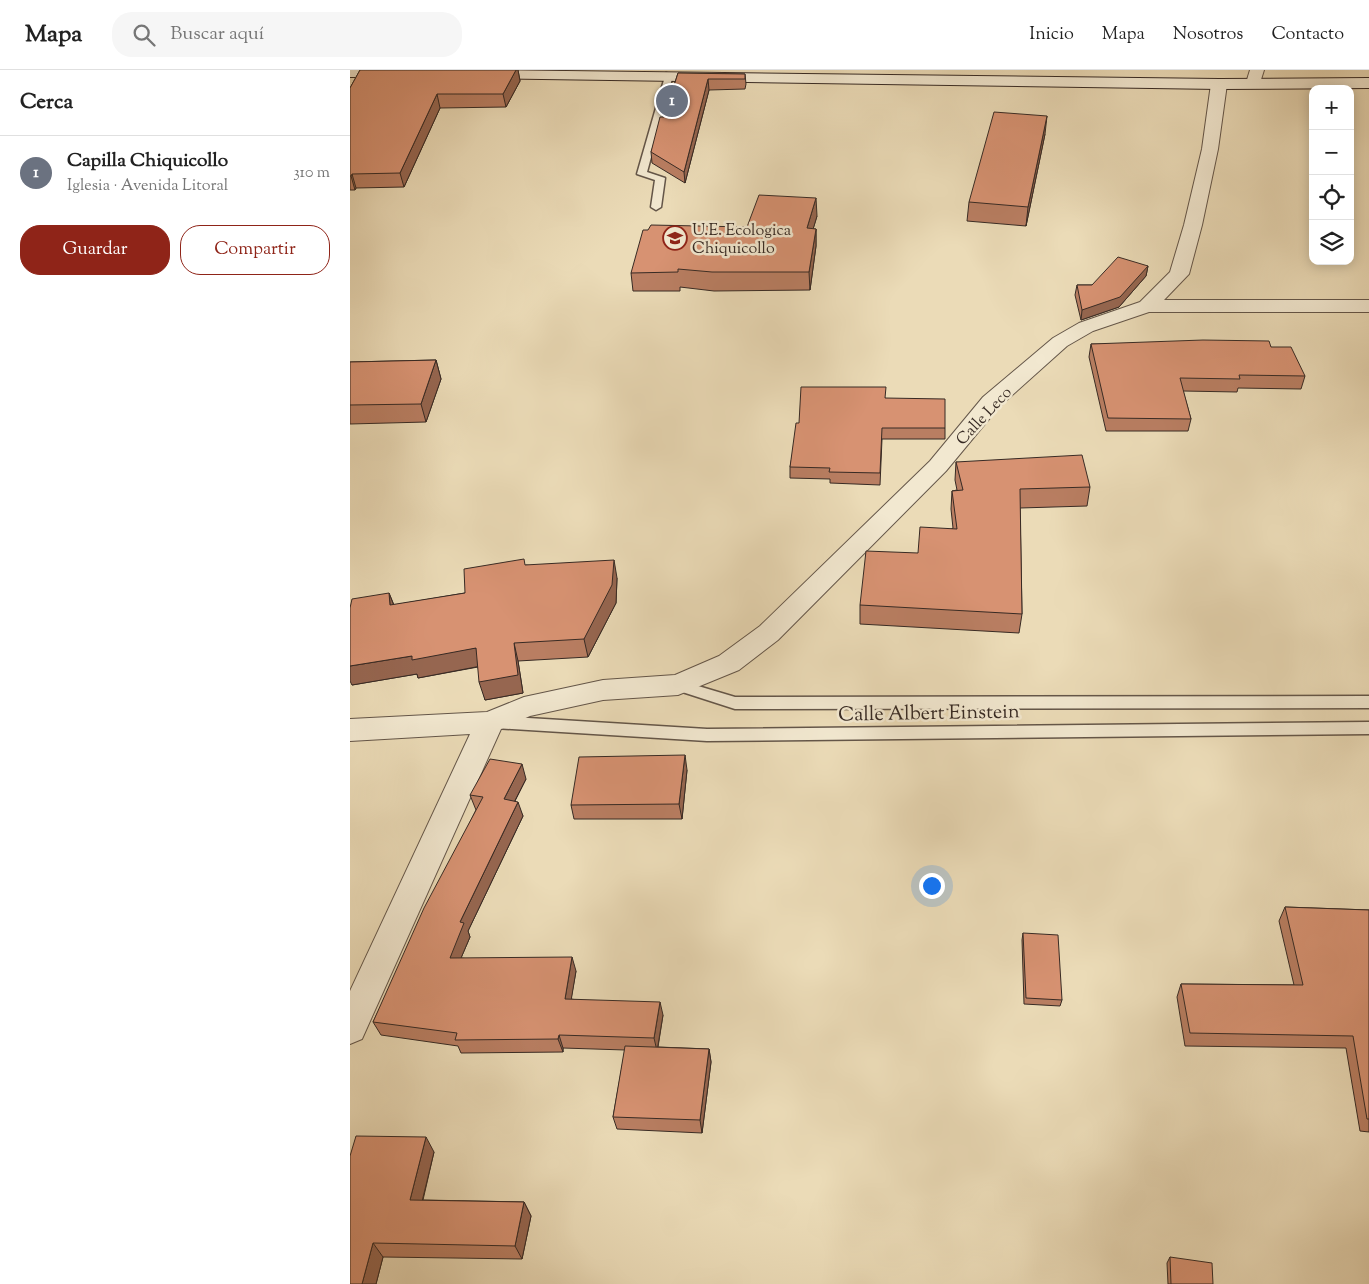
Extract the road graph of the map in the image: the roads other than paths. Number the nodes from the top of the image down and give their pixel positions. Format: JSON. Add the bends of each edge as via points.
{"nodes":[{"id":1,"x":350,"y":73,"type":"edge"},
{"id":2,"x":409,"y":73,"type":"edge"},
{"id":3,"x":468,"y":74,"type":"edge"},
{"id":4,"x":669,"y":76,"type":"junction"},
{"id":5,"x":1256,"y":76,"type":"edge"},
{"id":6,"x":1369,"y":83,"type":"edge"},
{"id":7,"x":1219,"y":84,"type":"junction"},
{"id":8,"x":656,"y":207,"type":"dead end"},
{"id":9,"x":1148,"y":306,"type":"junction"},
{"id":10,"x":1369,"y":306,"type":"edge"},
{"id":11,"x":678,"y":685,"type":"junction"},
{"id":12,"x":1369,"y":702,"type":"edge"},
{"id":13,"x":490,"y":722,"type":"junction"},
{"id":14,"x":1369,"y":728,"type":"edge"},
{"id":15,"x":350,"y":730,"type":"edge"},
{"id":16,"x":350,"y":1028,"type":"edge"}],
"edges":[{"from":1,"to":2,"type":"street"},
{"from":3,"to":4,"type":"street"},
{"from":4,"to":7,"type":"street"},
{"from":4,"to":8,"type":"lane","via":[[642,174],[660,178]]},
{"from":5,"to":6,"type":"street"},
{"from":5,"to":7,"type":"street"},
{"from":7,"to":9,"type":"street","name":"Calle Leco","via":[[1210,149],[1194,225],[1179,274]]},
{"from":9,"to":10,"type":"street"},
{"from":9,"to":11,"type":"street","name":"Calle Leco","via":[[1086,327],[1060,342],[991,402],[938,466],[769,633],[729,663]]},
{"from":11,"to":12,"type":"lane","name":"Calle Albert Einstein","via":[[735,704]]},
{"from":11,"to":13,"type":"street","name":"Calle Leco","via":[[603,690],[524,707]]},
{"from":13,"to":14,"type":"lane","name":"Calle Albert Einstein","via":[[707,735]]},
{"from":13,"to":15,"type":"street"},
{"from":13,"to":16,"type":"street"}]}
